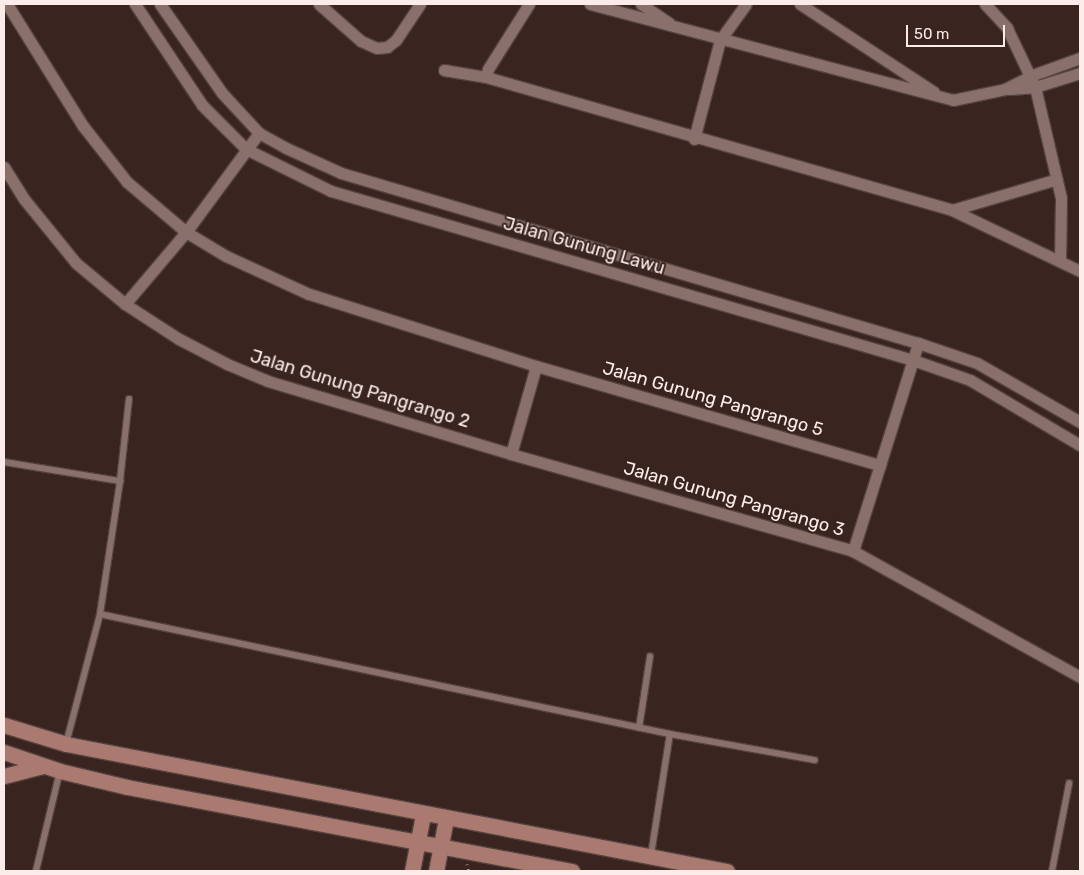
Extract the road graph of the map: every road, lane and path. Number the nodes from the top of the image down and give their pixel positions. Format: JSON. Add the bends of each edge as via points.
{"nodes":[{"id":1,"x":7,"y":4,"type":"edge"},
{"id":2,"x":135,"y":4,"type":"edge"},
{"id":3,"x":160,"y":4,"type":"edge"},
{"id":4,"x":319,"y":4,"type":"edge"},
{"id":5,"x":420,"y":4,"type":"edge"},
{"id":6,"x":529,"y":4,"type":"edge"},
{"id":7,"x":590,"y":4,"type":"edge"},
{"id":8,"x":641,"y":4,"type":"edge"},
{"id":9,"x":746,"y":4,"type":"edge"},
{"id":10,"x":800,"y":4,"type":"edge"},
{"id":11,"x":985,"y":4,"type":"edge"},
{"id":12,"x":676,"y":28,"type":"junction"},
{"id":13,"x":720,"y":40,"type":"junction"},
{"id":14,"x":1080,"y":58,"type":"edge"},
{"id":15,"x":444,"y":70,"type":"dead end"},
{"id":16,"x":1080,"y":73,"type":"edge"},
{"id":17,"x":1030,"y":76,"type":"junction"},
{"id":18,"x":486,"y":77,"type":"junction"},
{"id":19,"x":1035,"y":87,"type":"junction"},
{"id":20,"x":1005,"y":89,"type":"junction"},
{"id":21,"x":942,"y":98,"type":"junction"},
{"id":22,"x":258,"y":133,"type":"junction"},
{"id":23,"x":694,"y":139,"type":"junction"},
{"id":24,"x":246,"y":149,"type":"junction"},
{"id":25,"x":4,"y":167,"type":"edge"},
{"id":26,"x":1057,"y":179,"type":"junction"},
{"id":27,"x":952,"y":210,"type":"junction"},
{"id":28,"x":186,"y":232,"type":"junction"},
{"id":29,"x":1060,"y":260,"type":"junction"},
{"id":30,"x":1080,"y":271,"type":"edge"},
{"id":31,"x":125,"y":304,"type":"junction"},
{"id":32,"x":918,"y":343,"type":"junction"},
{"id":33,"x":913,"y":360,"type":"junction"},
{"id":34,"x":536,"y":366,"type":"junction"},
{"id":35,"x":129,"y":399,"type":"dead end"},
{"id":36,"x":1080,"y":422,"type":"edge"},
{"id":37,"x":1079,"y":442,"type":"edge"},
{"id":38,"x":511,"y":454,"type":"junction"},
{"id":39,"x":4,"y":462,"type":"edge"},
{"id":40,"x":880,"y":464,"type":"junction"},
{"id":41,"x":120,"y":481,"type":"junction"},
{"id":42,"x":853,"y":551,"type":"junction"},
{"id":43,"x":100,"y":614,"type":"junction"},
{"id":44,"x":650,"y":657,"type":"dead end"},
{"id":45,"x":1080,"y":677,"type":"edge"},
{"id":46,"x":4,"y":726,"type":"edge"},
{"id":47,"x":639,"y":728,"type":"junction"},
{"id":48,"x":670,"y":734,"type":"junction"},
{"id":49,"x":66,"y":744,"type":"junction"},
{"id":50,"x":4,"y":752,"type":"edge"},
{"id":51,"x":816,"y":760,"type":"dead end"},
{"id":52,"x":43,"y":766,"type":"junction"},
{"id":53,"x":60,"y":771,"type":"junction"},
{"id":54,"x":4,"y":776,"type":"edge"},
{"id":55,"x":1069,"y":784,"type":"dead end"},
{"id":56,"x":423,"y":815,"type":"junction"},
{"id":57,"x":446,"y":819,"type":"junction"},
{"id":58,"x":417,"y":843,"type":"junction"},
{"id":59,"x":441,"y":848,"type":"junction"},
{"id":60,"x":651,"y":857,"type":"junction"},
{"id":61,"x":36,"y":871,"type":"edge"},
{"id":62,"x":412,"y":871,"type":"edge"},
{"id":63,"x":436,"y":871,"type":"edge"},
{"id":64,"x":572,"y":871,"type":"edge"},
{"id":65,"x":727,"y":871,"type":"edge"},
{"id":66,"x":1052,"y":871,"type":"edge"}],
"edges":[{"from":1,"to":28,"type":"street","via":[[83,126],[127,182]]},
{"from":2,"to":24,"type":"street","name":"Jalan Gunung Lawu","via":[[202,105]]},
{"from":3,"to":22,"type":"street","name":"Jalan Gunung Lawu","via":[[222,93]]},
{"from":4,"to":5,"type":"street","via":[[361,41],[377,48],[387,48]]},
{"from":6,"to":18,"type":"street"},
{"from":7,"to":12,"type":"street"},
{"from":8,"to":12,"type":"street"},
{"from":9,"to":13,"type":"street"},
{"from":10,"to":21,"type":"street"},
{"from":11,"to":17,"type":"street","via":[[1007,28]]},
{"from":12,"to":13,"type":"street"},
{"from":13,"to":21,"type":"street"},
{"from":13,"to":23,"type":"street"},
{"from":14,"to":17,"type":"street"},
{"from":15,"to":18,"type":"street"},
{"from":16,"to":19,"type":"street"},
{"from":17,"to":19,"type":"street"},
{"from":17,"to":20,"type":"street"},
{"from":18,"to":23,"type":"street"},
{"from":19,"to":20,"type":"street"},
{"from":19,"to":26,"type":"street"},
{"from":20,"to":21,"type":"street","via":[[964,99]]},
{"from":22,"to":24,"type":"street"},
{"from":22,"to":32,"type":"street","name":"Jalan Gunung Lawu","via":[[341,172]]},
{"from":23,"to":27,"type":"street"},
{"from":24,"to":28,"type":"street"},
{"from":24,"to":33,"type":"street","name":"Jalan Gunung Lawu","via":[[331,191]]},
{"from":25,"to":31,"type":"street","name":"Jalan Gunung Pangrango 2","via":[[24,199],[76,263]]},
{"from":26,"to":27,"type":"street"},
{"from":26,"to":29,"type":"street","via":[[1063,213]]},
{"from":27,"to":29,"type":"street"},
{"from":28,"to":31,"type":"street"},
{"from":28,"to":34,"type":"street","via":[[226,256],[309,294]]},
{"from":29,"to":30,"type":"street"},
{"from":31,"to":38,"type":"street","name":"Jalan Gunung Pangrango 2","via":[[179,339],[268,381]]},
{"from":32,"to":33,"type":"street","name":"Jalan Gunung Pangrango 3"},
{"from":32,"to":36,"type":"street","name":"Jalan Gunung Lawu","via":[[977,363]]},
{"from":33,"to":37,"type":"street","name":"Jalan Gunung Lawu","via":[[970,380]]},
{"from":33,"to":40,"type":"street","name":"Jalan Gunung Pangrango 3"},
{"from":34,"to":38,"type":"street"},
{"from":34,"to":40,"type":"street","name":"Jalan Gunung Pangrango 5"},
{"from":35,"to":41,"type":"lane"},
{"from":38,"to":42,"type":"street","name":"Jalan Gunung Pangrango 3"},
{"from":39,"to":41,"type":"lane"},
{"from":40,"to":42,"type":"street","name":"Jalan Gunung Pangrango 3"},
{"from":41,"to":43,"type":"lane"},
{"from":42,"to":45,"type":"street"},
{"from":43,"to":47,"type":"lane"},
{"from":43,"to":49,"type":"lane"},
{"from":44,"to":47,"type":"lane"},
{"from":46,"to":49,"type":"street"},
{"from":47,"to":48,"type":"lane"},
{"from":48,"to":51,"type":"lane"},
{"from":48,"to":60,"type":"lane"},
{"from":49,"to":56,"type":"street"},
{"from":50,"to":52,"type":"street"},
{"from":52,"to":53,"type":"street"},
{"from":52,"to":54,"type":"street"},
{"from":53,"to":58,"type":"street"},
{"from":53,"to":61,"type":"lane"},
{"from":55,"to":66,"type":"lane"},
{"from":56,"to":57,"type":"street"},
{"from":56,"to":58,"type":"street"},
{"from":57,"to":59,"type":"street"},
{"from":57,"to":60,"type":"street"},
{"from":58,"to":59,"type":"street"},
{"from":58,"to":62,"type":"street"},
{"from":59,"to":63,"type":"street"},
{"from":59,"to":64,"type":"street"},
{"from":60,"to":65,"type":"street"}]}
